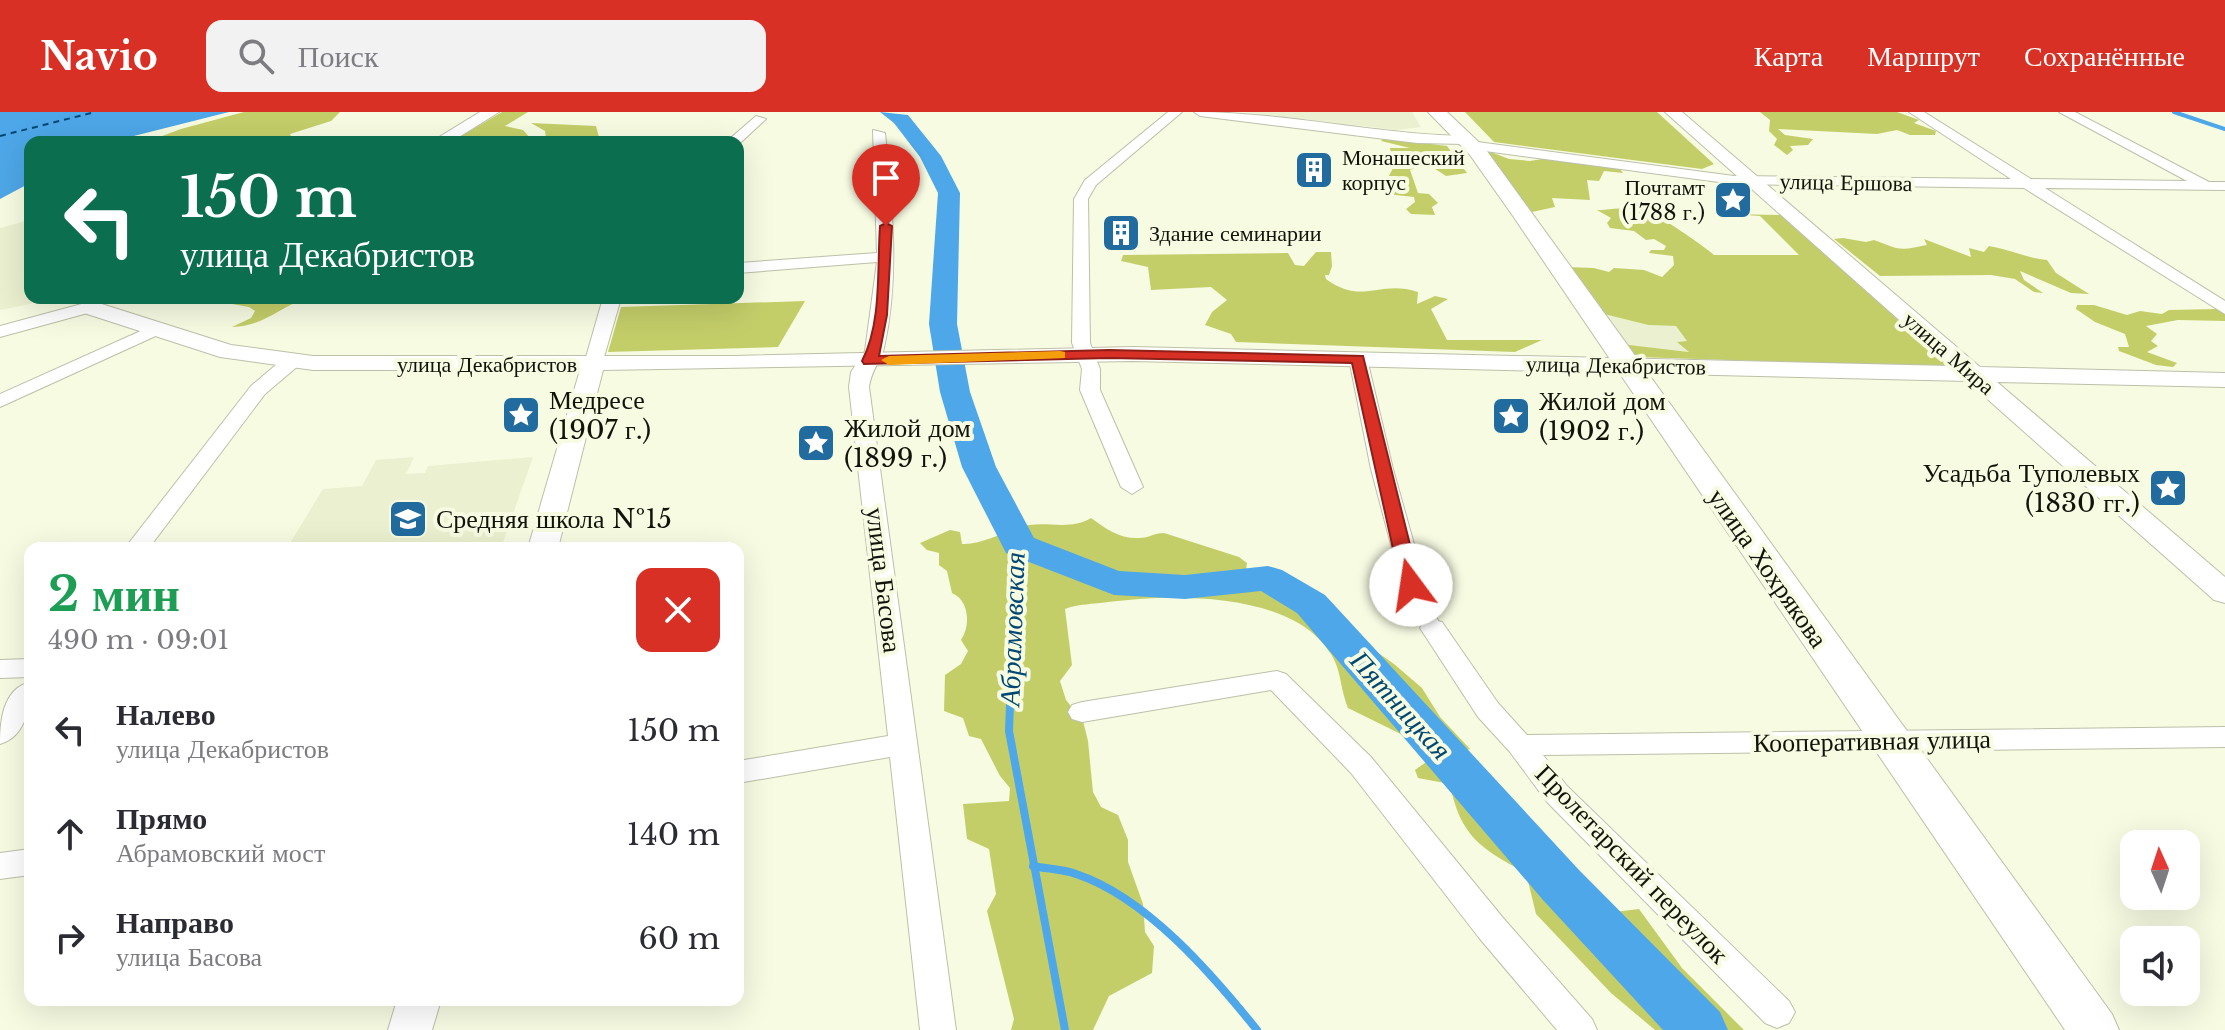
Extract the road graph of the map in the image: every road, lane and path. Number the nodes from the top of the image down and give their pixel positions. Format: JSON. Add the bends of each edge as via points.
{"nodes":[{"id":1,"x":491,"y":112,"type":"edge"},
{"id":2,"x":1176,"y":112,"type":"edge"},
{"id":3,"x":1200,"y":112,"type":"edge"},
{"id":4,"x":1437,"y":112,"type":"edge"},
{"id":5,"x":1673,"y":112,"type":"edge"},
{"id":6,"x":1915,"y":112,"type":"edge"},
{"id":7,"x":2065,"y":112,"type":"edge"},
{"id":8,"x":760,"y":119,"type":"dead end"},
{"id":9,"x":878,"y":133,"type":"dead end"},
{"id":10,"x":449,"y":136,"type":"edge"},
{"id":11,"x":740,"y":136,"type":"edge"},
{"id":12,"x":1467,"y":143,"type":"junction"},
{"id":13,"x":1751,"y":181,"type":"junction"},
{"id":14,"x":2028,"y":185,"type":"junction"},
{"id":15,"x":2208,"y":186,"type":"junction"},
{"id":16,"x":2225,"y":186,"type":"edge"},
{"id":17,"x":2225,"y":195,"type":"edge"},
{"id":18,"x":883,"y":257,"type":"junction"},
{"id":19,"x":744,"y":268,"type":"edge"},
{"id":20,"x":99,"y":304,"type":"edge"},
{"id":21,"x":610,"y":304,"type":"edge"},
{"id":22,"x":89,"y":307,"type":"junction"},
{"id":23,"x":2225,"y":309,"type":"edge"},
{"id":24,"x":154,"y":330,"type":"junction"},
{"id":25,"x":0,"y":332,"type":"edge"},
{"id":26,"x":1086,"y":354,"type":"junction"},
{"id":27,"x":1358,"y":359,"type":"junction"},
{"id":28,"x":881,"y":360,"type":"junction"},
{"id":29,"x":291,"y":362,"type":"junction"},
{"id":30,"x":593,"y":364,"type":"junction"},
{"id":31,"x":1626,"y":365,"type":"junction"},
{"id":32,"x":1972,"y":374,"type":"junction"},
{"id":33,"x":2225,"y":380,"type":"edge"},
{"id":34,"x":0,"y":401,"type":"edge"},
{"id":35,"x":1132,"y":487,"type":"dead end"},
{"id":36,"x":142,"y":542,"type":"edge"},
{"id":37,"x":545,"y":542,"type":"edge"},
{"id":38,"x":2225,"y":593,"type":"edge"},
{"id":39,"x":24,"y":668,"type":"edge"},
{"id":40,"x":0,"y":669,"type":"edge"},
{"id":41,"x":24,"y":700,"type":"edge"},
{"id":42,"x":1082,"y":712,"type":"dead end"},
{"id":43,"x":0,"y":734,"type":"edge"},
{"id":44,"x":2225,"y":737,"type":"edge"},
{"id":45,"x":1889,"y":740,"type":"junction"},
{"id":46,"x":904,"y":744,"type":"junction"},
{"id":47,"x":1520,"y":745,"type":"junction"},
{"id":48,"x":744,"y":771,"type":"edge"},
{"id":49,"x":24,"y":863,"type":"edge"},
{"id":50,"x":0,"y":866,"type":"edge"},
{"id":51,"x":417,"y":1006,"type":"edge"},
{"id":52,"x":1777,"y":1012,"type":"dead end"},
{"id":53,"x":410,"y":1030,"type":"edge"},
{"id":54,"x":938,"y":1030,"type":"edge"},
{"id":55,"x":1579,"y":1030,"type":"edge"},
{"id":56,"x":2094,"y":1030,"type":"edge"}],
"edges":[{"from":1,"to":10,"type":"street"},
{"from":2,"to":26,"type":"street","via":[[1083,194],[1080,335]]},
{"from":3,"to":12,"type":"street","name":"улица Ершова"},
{"from":4,"to":12,"type":"main road","name":"улица Хохрякова"},
{"from":5,"to":13,"type":"street","name":"улица Мира"},
{"from":6,"to":14,"type":"street"},
{"from":7,"to":15,"type":"street"},
{"from":8,"to":11,"type":"street"},
{"from":9,"to":18,"type":"street","name":"улица Басова","via":[[886,226]]},
{"from":12,"to":13,"type":"street","name":"улица Ершова"},
{"from":12,"to":31,"type":"main road","name":"улица Хохрякова"},
{"from":13,"to":14,"type":"street","name":"улица Ершова"},
{"from":13,"to":32,"type":"street","name":"улица Мира"},
{"from":14,"to":15,"type":"street","name":"улица Ершова"},
{"from":14,"to":23,"type":"street"},
{"from":15,"to":16,"type":"street","name":"улица Ершова"},
{"from":15,"to":17,"type":"street"},
{"from":18,"to":19,"type":"street"},
{"from":18,"to":28,"type":"street","name":"улица Басова","via":[[874,351]]},
{"from":20,"to":22,"type":"street"},
{"from":21,"to":30,"type":"street"},
{"from":22,"to":24,"type":"street","name":"улица Декабристов"},
{"from":22,"to":25,"type":"street"},
{"from":24,"to":29,"type":"street","name":"улица Декабристов","via":[[228,352]]},
{"from":24,"to":34,"type":"street"},
{"from":26,"to":27,"type":"street","name":"улица Декабристов"},
{"from":26,"to":28,"type":"street","name":"улица Декабристов"},
{"from":26,"to":35,"type":"street","via":[[1090,390]]},
{"from":27,"to":31,"type":"street","name":"улица Декабристов"},
{"from":27,"to":47,"type":"street","name":"Пролетарский переулок","via":[[1411,585],[1426,617],[1488,710]]},
{"from":28,"to":30,"type":"street","name":"улица Декабристов"},
{"from":28,"to":46,"type":"street","name":"улица Басова","via":[[861,372],[859,387]]},
{"from":29,"to":30,"type":"street","name":"улица Декабристов"},
{"from":29,"to":36,"type":"street","via":[[258,390]]},
{"from":30,"to":37,"type":"street"},
{"from":31,"to":32,"type":"street","name":"улица Декабристов"},
{"from":31,"to":45,"type":"main road","name":"улица Хохрякова"},
{"from":32,"to":33,"type":"street","name":"улица Декабристов"},
{"from":32,"to":38,"type":"street","name":"улица Мира"},
{"from":39,"to":40,"type":"street"},
{"from":41,"to":43,"type":"street"},
{"from":42,"to":55,"type":"street","via":[[1277,680],[1361,765]]},
{"from":44,"to":45,"type":"street","name":"Кооперативная улица"},
{"from":45,"to":47,"type":"street","name":"Кооперативная улица"},
{"from":45,"to":56,"type":"main road","name":"улица Хохрякова"},
{"from":46,"to":48,"type":"street"},
{"from":46,"to":54,"type":"street","name":"улица Басова"},
{"from":47,"to":52,"type":"street","name":"Пролетарский переулок","via":[[1557,794]]},
{"from":49,"to":50,"type":"street"},
{"from":51,"to":53,"type":"street"}]}
